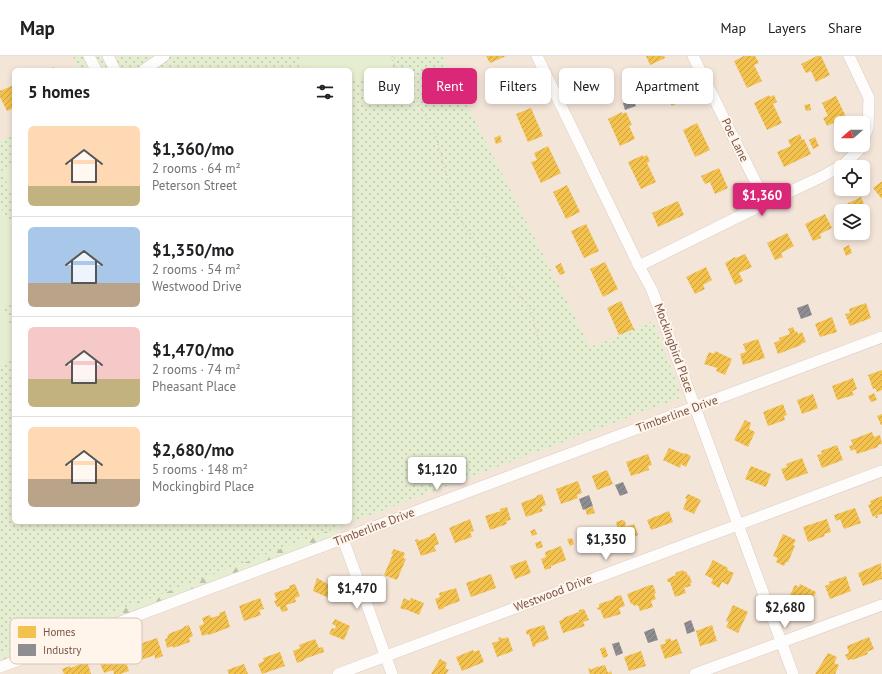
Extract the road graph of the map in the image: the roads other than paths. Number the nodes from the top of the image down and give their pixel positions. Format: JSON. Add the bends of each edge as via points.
{"nodes":[{"id":1,"x":89,"y":56,"type":"edge"},
{"id":2,"x":108,"y":56,"type":"edge"},
{"id":3,"x":164,"y":56,"type":"edge"},
{"id":4,"x":537,"y":56,"type":"edge"},
{"id":5,"x":693,"y":56,"type":"edge"},
{"id":6,"x":849,"y":56,"type":"edge"},
{"id":7,"x":95,"y":68,"type":"edge"},
{"id":8,"x":114,"y":68,"type":"edge"},
{"id":9,"x":147,"y":68,"type":"edge"},
{"id":10,"x":868,"y":116,"type":"edge"},
{"id":11,"x":857,"y":152,"type":"edge"},
{"id":12,"x":766,"y":203,"type":"junction"},
{"id":13,"x":639,"y":266,"type":"junction"},
{"id":14,"x":882,"y":337,"type":"edge"},
{"id":15,"x":695,"y":407,"type":"junction"},
{"id":16,"x":882,"y":471,"type":"edge"},
{"id":17,"x":739,"y":525,"type":"junction"},
{"id":18,"x":343,"y":539,"type":"junction"},
{"id":19,"x":882,"y":605,"type":"edge"},
{"id":20,"x":131,"y":618,"type":"edge"},
{"id":21,"x":782,"y":642,"type":"junction"},
{"id":22,"x":386,"y":656,"type":"junction"},
{"id":23,"x":10,"y":663,"type":"edge"},
{"id":24,"x":0,"y":667,"type":"edge"},
{"id":25,"x":338,"y":674,"type":"edge"},
{"id":26,"x":392,"y":674,"type":"edge"},
{"id":27,"x":695,"y":674,"type":"edge"},
{"id":28,"x":793,"y":674,"type":"edge"}],
"edges":[{"from":1,"to":7,"type":"street"},
{"from":2,"to":8,"type":"street"},
{"from":3,"to":9,"type":"street"},
{"from":4,"to":13,"type":"street","name":"Mockingbird Place"},
{"from":5,"to":12,"type":"street","name":"Poe Lane"},
{"from":6,"to":10,"type":"street","via":[[869,98]]},
{"from":11,"to":12,"type":"street","via":[[843,165]]},
{"from":12,"to":13,"type":"street"},
{"from":13,"to":15,"type":"street","name":"Mockingbird Place","via":[[652,290]]},
{"from":14,"to":15,"type":"street","name":"Timberline Drive"},
{"from":15,"to":17,"type":"street","name":"Mockingbird Place"},
{"from":15,"to":18,"type":"street","name":"Timberline Drive"},
{"from":16,"to":17,"type":"street","name":"Westwood Drive"},
{"from":17,"to":21,"type":"street","name":"Mockingbird Place"},
{"from":17,"to":22,"type":"street","name":"Westwood Drive"},
{"from":18,"to":20,"type":"street","name":"Timberline Drive"},
{"from":18,"to":22,"type":"street"},
{"from":19,"to":21,"type":"street"},
{"from":21,"to":27,"type":"street"},
{"from":21,"to":28,"type":"street","name":"Mockingbird Place"},
{"from":22,"to":25,"type":"street","name":"Westwood Drive"},
{"from":22,"to":26,"type":"street"},
{"from":23,"to":24,"type":"street","name":"Timberline Drive"}]}
